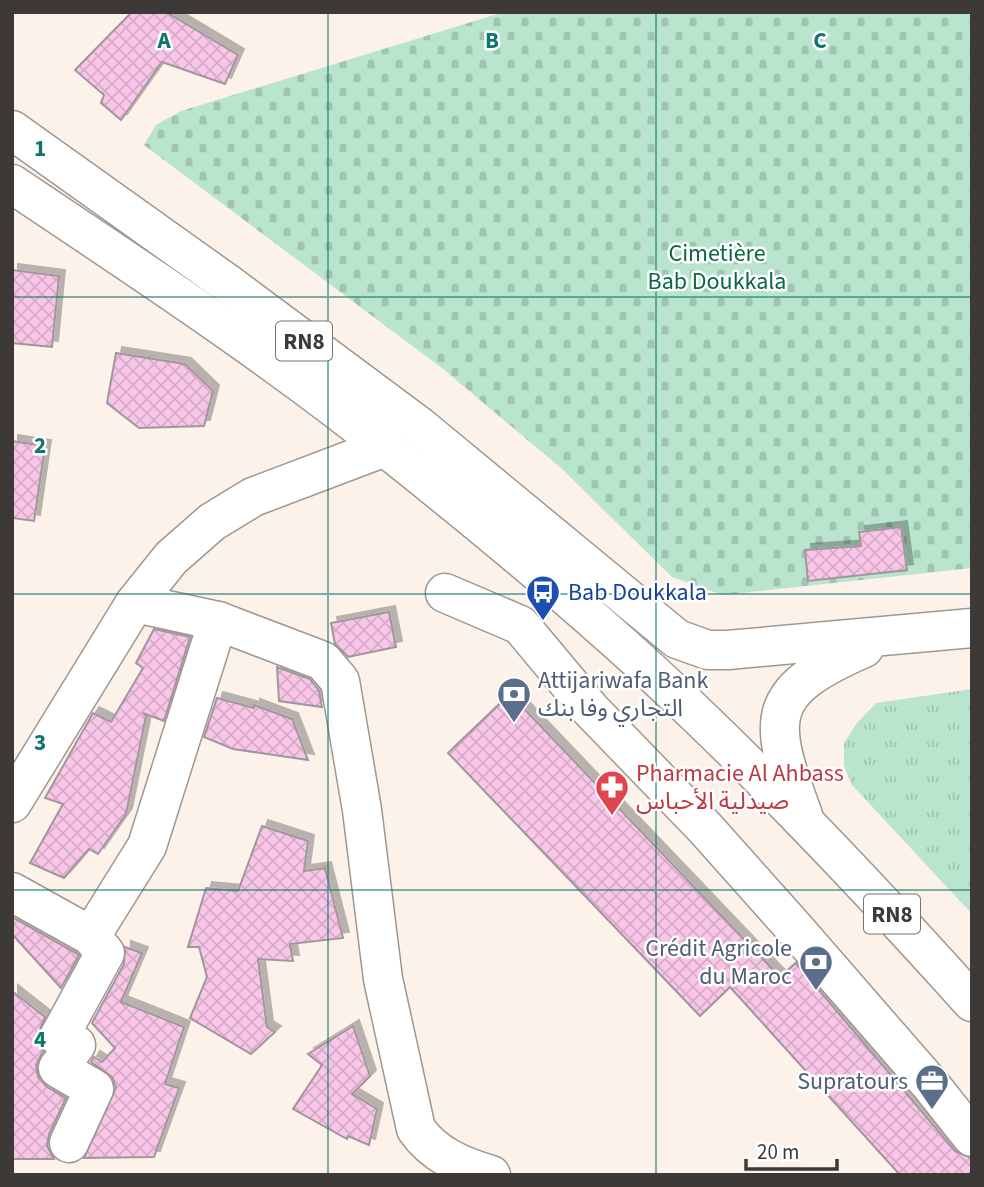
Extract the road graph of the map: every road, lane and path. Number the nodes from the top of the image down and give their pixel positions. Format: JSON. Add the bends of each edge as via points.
{"nodes":[{"id":1,"x":12,"y":130,"type":"edge"},
{"id":2,"x":12,"y":184,"type":"edge"},
{"id":3,"x":385,"y":447,"type":"junction"},
{"id":4,"x":445,"y":593,"type":"dead end"},
{"id":5,"x":135,"y":603,"type":"junction"},
{"id":6,"x":218,"y":621,"type":"junction"},
{"id":7,"x":972,"y":628,"type":"edge"},
{"id":8,"x":888,"y":637,"type":"junction"},
{"id":9,"x":12,"y":803,"type":"edge"},
{"id":10,"x":809,"y":830,"type":"junction"},
{"id":11,"x":12,"y":892,"type":"edge"},
{"id":12,"x":91,"y":936,"type":"junction"},
{"id":13,"x":972,"y":1002,"type":"edge"},
{"id":14,"x":972,"y":1137,"type":"edge"},
{"id":15,"x":69,"y":1143,"type":"dead end"},
{"id":16,"x":491,"y":1175,"type":"edge"}],
"edges":[{"from":1,"to":8,"type":"street","number":"RN8","via":[[419,426],[677,639],[708,650]]},
{"from":2,"to":3,"type":"street","number":"RN8","via":[[241,339]]},
{"from":3,"to":5,"type":"street","via":[[286,483],[230,510],[171,558]]},
{"from":3,"to":10,"type":"street","number":"RN8","via":[[603,629]]},
{"from":4,"to":14,"type":"street","via":[[520,625],[591,710],[796,930]]},
{"from":5,"to":6,"type":"street"},
{"from":5,"to":9,"type":"street"},
{"from":6,"to":12,"type":"street","via":[[147,846]]},
{"from":6,"to":16,"type":"street","via":[[323,661],[340,681],[364,822],[383,979],[416,1129],[428,1146],[466,1168]]},
{"from":7,"to":8,"type":"street","number":"RN8"},
{"from":8,"to":10,"type":"street","via":[[824,665],[796,686],[782,707],[778,724],[782,760]]},
{"from":10,"to":13,"type":"street","number":"RN8"},
{"from":11,"to":12,"type":"street"},
{"from":12,"to":15,"type":"street","via":[[105,953],[59,1037],[76,1045],[58,1068],[94,1089]]}]}
